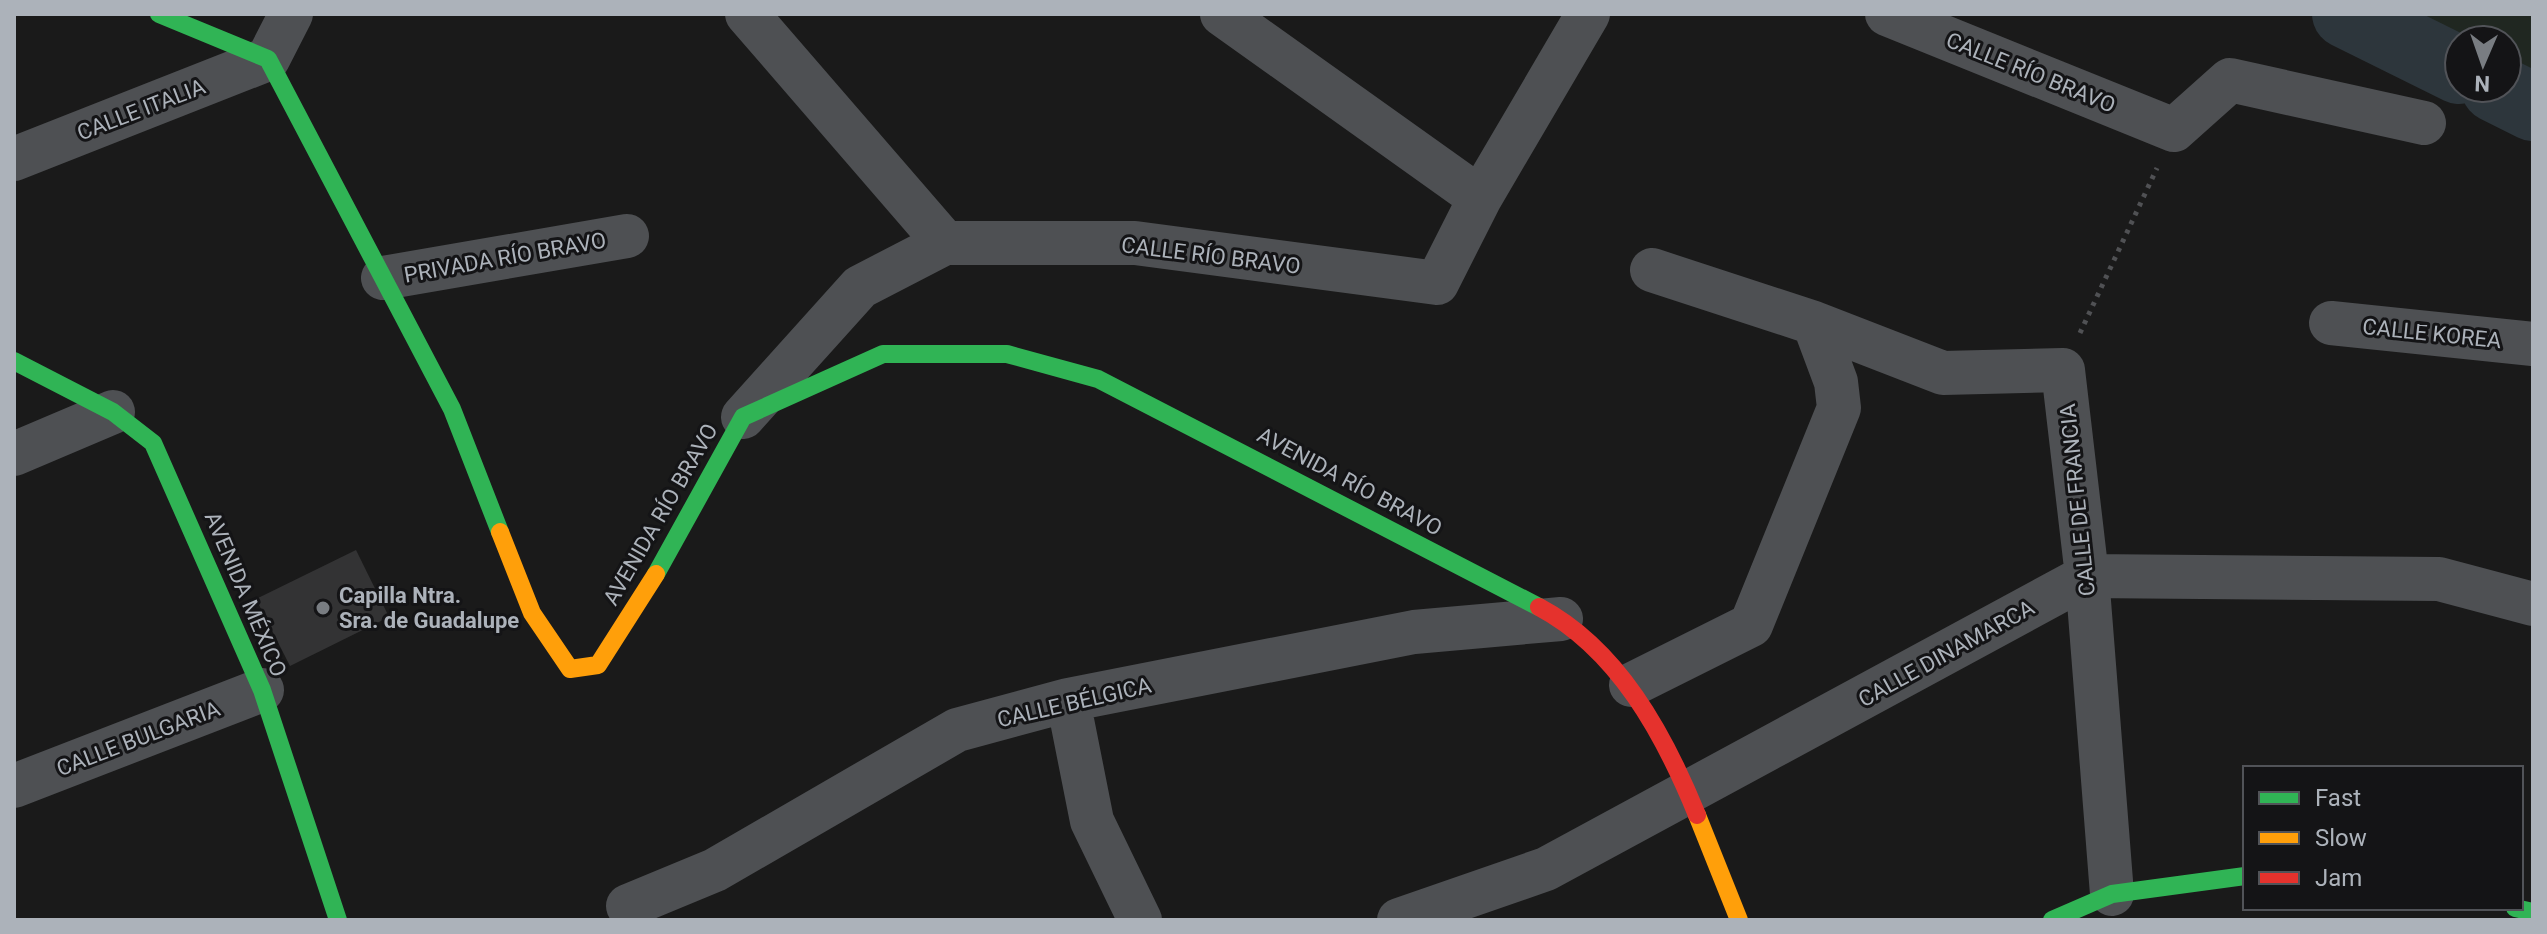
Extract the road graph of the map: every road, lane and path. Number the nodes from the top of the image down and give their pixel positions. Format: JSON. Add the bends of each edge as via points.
{"nodes":[{"id":1,"x":159,"y":14,"type":"edge"},
{"id":2,"x":291,"y":14,"type":"edge"},
{"id":3,"x":747,"y":14,"type":"edge"},
{"id":4,"x":1222,"y":14,"type":"edge"},
{"id":5,"x":1588,"y":14,"type":"edge"},
{"id":6,"x":1887,"y":14,"type":"edge"},
{"id":7,"x":268,"y":59,"type":"junction"},
{"id":8,"x":2424,"y":123,"type":"dead end"},
{"id":9,"x":2174,"y":130,"type":"junction"},
{"id":10,"x":14,"y":159,"type":"edge"},
{"id":11,"x":1480,"y":198,"type":"junction"},
{"id":12,"x":627,"y":236,"type":"dead end"},
{"id":13,"x":945,"y":243,"type":"junction"},
{"id":14,"x":1652,"y":270,"type":"dead end"},
{"id":15,"x":383,"y":278,"type":"junction"},
{"id":16,"x":1814,"y":323,"type":"junction"},
{"id":17,"x":2331,"y":323,"type":"dead end"},
{"id":18,"x":2533,"y":344,"type":"edge"},
{"id":19,"x":14,"y":361,"type":"edge"},
{"id":20,"x":2063,"y":370,"type":"junction"},
{"id":21,"x":113,"y":412,"type":"junction"},
{"id":22,"x":743,"y":417,"type":"junction"},
{"id":23,"x":14,"y":454,"type":"edge"},
{"id":24,"x":2087,"y":576,"type":"junction"},
{"id":25,"x":2533,"y":604,"type":"edge"},
{"id":26,"x":1561,"y":619,"type":"junction"},
{"id":27,"x":1631,"y":685,"type":"junction"},
{"id":28,"x":262,"y":690,"type":"junction"},
{"id":29,"x":1068,"y":700,"type":"junction"},
{"id":30,"x":14,"y":786,"type":"edge"},
{"id":31,"x":1688,"y":793,"type":"junction"},
{"id":32,"x":2243,"y":876,"type":"edge"},
{"id":33,"x":2112,"y":894,"type":"junction"},
{"id":34,"x":628,"y":906,"type":"dead end"},
{"id":35,"x":338,"y":920,"type":"edge"},
{"id":36,"x":1140,"y":920,"type":"edge"},
{"id":37,"x":1399,"y":920,"type":"edge"},
{"id":38,"x":1739,"y":920,"type":"edge"},
{"id":39,"x":2052,"y":920,"type":"edge"}],
"edges":[{"from":1,"to":7,"type":"street"},
{"from":2,"to":7,"type":"street"},
{"from":3,"to":13,"type":"street"},
{"from":4,"to":11,"type":"street"},
{"from":5,"to":11,"type":"street","name":"CALLE RÍO BRAVO"},
{"from":6,"to":9,"type":"street","name":"CALLE RÍO BRAVO"},
{"from":7,"to":10,"type":"street","name":"CALLE ITALIA"},
{"from":7,"to":15,"type":"street","name":"AVENIDA RÍO BRAVO"},
{"from":8,"to":9,"type":"street","via":[[2230,80]]},
{"from":9,"to":20,"type":"path"},
{"from":11,"to":13,"type":"street","name":"CALLE RÍO BRAVO","via":[[1437,283],[1135,243]]},
{"from":12,"to":15,"type":"street","name":"PRIVADA RÍO BRAVO"},
{"from":13,"to":22,"type":"street","name":"CALLE RÍO BRAVO","via":[[860,287]]},
{"from":14,"to":16,"type":"street"},
{"from":15,"to":22,"type":"street","name":"AVENIDA RÍO BRAVO","via":[[452,409],[532,613],[570,669],[598,665],[638,606]]},
{"from":16,"to":20,"type":"street","via":[[1943,373]]},
{"from":16,"to":27,"type":"street","via":[[1836,382],[1839,408],[1751,625]]},
{"from":17,"to":18,"type":"street","name":"CALLE KOREA"},
{"from":19,"to":21,"type":"street","name":"AVENIDA MÉXICO"},
{"from":20,"to":24,"type":"street","name":"CALLE DE FRANCIA"},
{"from":21,"to":23,"type":"street"},
{"from":21,"to":28,"type":"street","name":"AVENIDA MÉXICO","via":[[153,443]]},
{"from":22,"to":26,"type":"street","name":"AVENIDA RÍO BRAVO","via":[[883,354],[1007,354],[1098,379]]},
{"from":24,"to":25,"type":"street","name":"CALLE DINAMARCA","via":[[2439,579]]},
{"from":24,"to":31,"type":"street","name":"CALLE DINAMARCA"},
{"from":24,"to":33,"type":"street","name":"CALLE DE FRANCIA"},
{"from":26,"to":27,"type":"street","name":"AVENIDA RÍO BRAVO"},
{"from":26,"to":29,"type":"street","name":"CALLE BÉLGICA","via":[[1414,632]]},
{"from":27,"to":31,"type":"street","name":"AVENIDA RÍO BRAVO"},
{"from":28,"to":30,"type":"street","name":"CALLE BULGARIA"},
{"from":28,"to":35,"type":"street","name":"AVENIDA MÉXICO"},
{"from":29,"to":34,"type":"street","name":"CALLE BÉLGICA","via":[[957,730],[715,870]]},
{"from":29,"to":36,"type":"street","via":[[1092,821]]},
{"from":31,"to":37,"type":"street","name":"CALLE DINAMARCA","via":[[1546,869]]},
{"from":31,"to":38,"type":"street","name":"AVENIDA RÍO BRAVO"},
{"from":32,"to":33,"type":"street"},
{"from":33,"to":39,"type":"street"}]}
